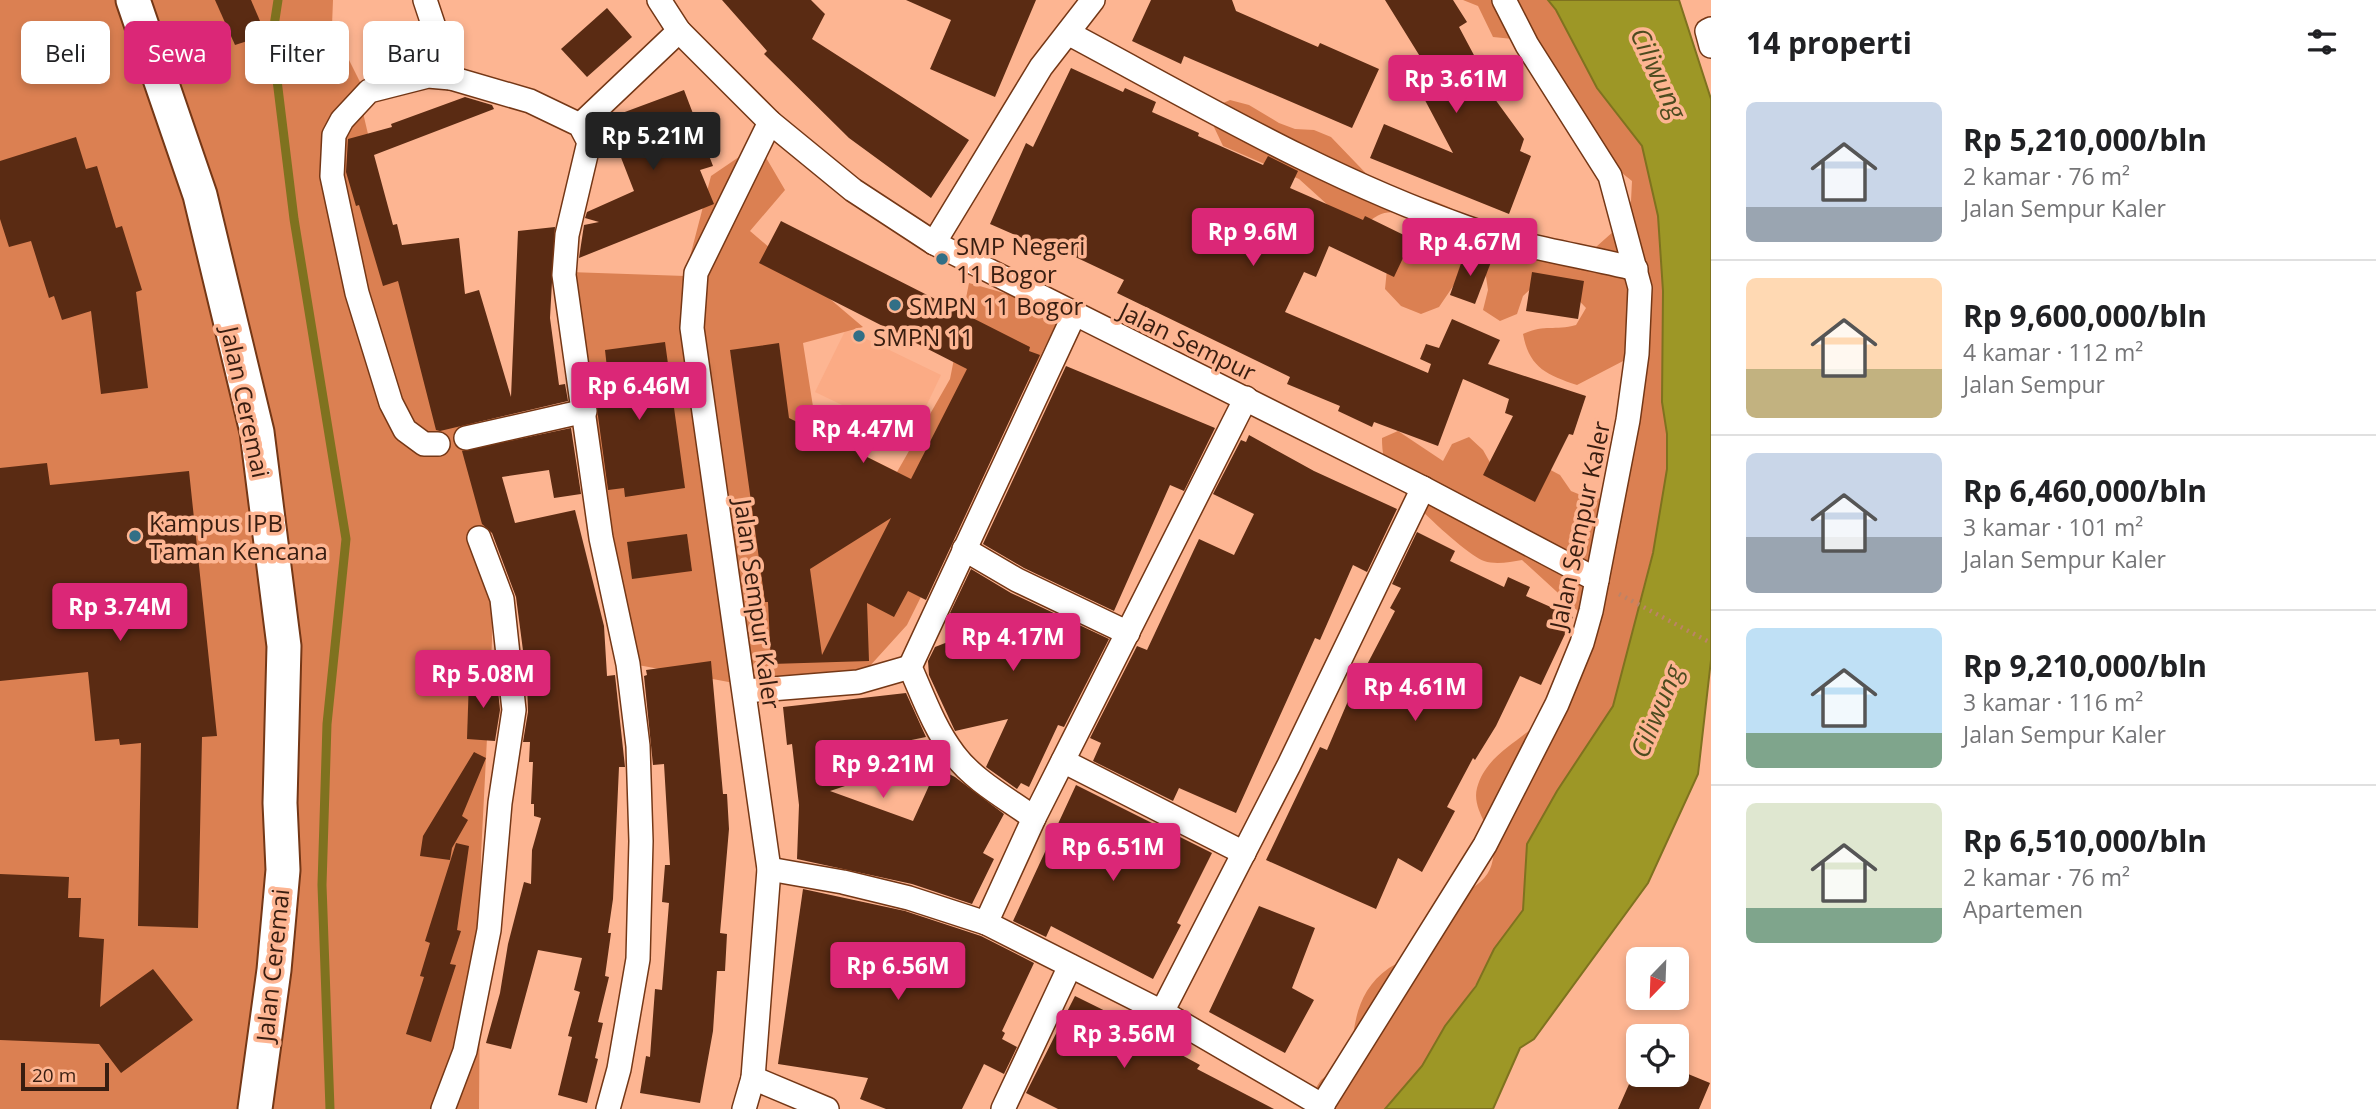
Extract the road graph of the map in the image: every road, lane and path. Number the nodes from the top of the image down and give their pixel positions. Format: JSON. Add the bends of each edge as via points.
{"nodes":[{"id":1,"x":133,"y":0,"type":"edge"},
{"id":2,"x":425,"y":0,"type":"edge"},
{"id":3,"x":659,"y":0,"type":"edge"},
{"id":4,"x":1093,"y":0,"type":"edge"},
{"id":5,"x":1504,"y":0,"type":"edge"},
{"id":6,"x":432,"y":21,"type":"edge"},
{"id":7,"x":1711,"y":29,"type":"edge"},
{"id":8,"x":680,"y":31,"type":"junction"},
{"id":9,"x":1068,"y":33,"type":"junction"},
{"id":10,"x":1711,"y":46,"type":"edge"},
{"id":11,"x":464,"y":82,"type":"edge"},
{"id":12,"x":397,"y":84,"type":"edge"},
{"id":13,"x":770,"y":122,"type":"junction"},
{"id":14,"x":580,"y":125,"type":"junction"},
{"id":15,"x":934,"y":243,"type":"junction"},
{"id":16,"x":1636,"y":269,"type":"junction"},
{"id":17,"x":1074,"y":315,"type":"junction"},
{"id":18,"x":1246,"y":398,"type":"junction"},
{"id":19,"x":585,"y":411,"type":"junction"},
{"id":20,"x":466,"y":438,"type":"dead end"},
{"id":21,"x":438,"y":444,"type":"dead end"},
{"id":22,"x":1423,"y":488,"type":"junction"},
{"id":23,"x":479,"y":538,"type":"dead end"},
{"id":24,"x":964,"y":549,"type":"junction"},
{"id":25,"x":1606,"y":586,"type":"junction"},
{"id":26,"x":1128,"y":633,"type":"junction"},
{"id":27,"x":1711,"y":643,"type":"edge"},
{"id":28,"x":909,"y":667,"type":"junction"},
{"id":29,"x":746,"y":691,"type":"junction"},
{"id":30,"x":1063,"y":761,"type":"junction"},
{"id":31,"x":1034,"y":818,"type":"junction"},
{"id":32,"x":1244,"y":853,"type":"junction"},
{"id":33,"x":769,"y":870,"type":"junction"},
{"id":34,"x":986,"y":923,"type":"junction"},
{"id":35,"x":1070,"y":966,"type":"junction"},
{"id":36,"x":1163,"y":1012,"type":"junction"},
{"id":37,"x":752,"y":1078,"type":"junction"},
{"id":38,"x":1321,"y":1107,"type":"edge"},
{"id":39,"x":255,"y":1109,"type":"edge"},
{"id":40,"x":443,"y":1109,"type":"edge"},
{"id":41,"x":608,"y":1109,"type":"edge"},
{"id":42,"x":744,"y":1109,"type":"edge"},
{"id":43,"x":827,"y":1109,"type":"edge"},
{"id":44,"x":1003,"y":1109,"type":"edge"}],
"edges":[{"from":1,"to":39,"type":"street","name":"Jalan Ceremai","via":[[200,195],[257,432],[284,646],[283,870]]},
{"from":2,"to":6,"type":"street"},
{"from":3,"to":8,"type":"street","name":"Jalan Sempur"},
{"from":4,"to":9,"type":"street"},
{"from":5,"to":16,"type":"street","name":"Jalan Sempur Kaler","via":[[1527,45],[1610,176]]},
{"from":7,"to":10,"type":"street","via":[[1707,31]]},
{"from":8,"to":13,"type":"street","name":"Jalan Sempur"},
{"from":8,"to":14,"type":"street"},
{"from":9,"to":15,"type":"street","via":[[1041,67]]},
{"from":9,"to":16,"type":"street","via":[[1376,194],[1468,229]]},
{"from":11,"to":14,"type":"street","via":[[530,101]]},
{"from":12,"to":21,"type":"street","via":[[369,91],[342,120],[331,150],[342,231],[391,403],[414,439]]},
{"from":13,"to":15,"type":"street","name":"Jalan Sempur","via":[[853,190]]},
{"from":13,"to":29,"type":"street","name":"Jalan Sempur Kaler","via":[[696,273],[692,328]]},
{"from":14,"to":19,"type":"street","via":[[589,142],[568,235],[565,275]]},
{"from":15,"to":17,"type":"street","name":"Jalan Sempur"},
{"from":16,"to":25,"type":"street","name":"Jalan Sempur Kaler","via":[[1640,288],[1633,384]]},
{"from":17,"to":18,"type":"street","name":"Jalan Sempur"},
{"from":17,"to":24,"type":"street"},
{"from":18,"to":22,"type":"street","name":"Jalan Sempur"},
{"from":18,"to":26,"type":"street"},
{"from":19,"to":20,"type":"street"},
{"from":19,"to":41,"type":"street","via":[[601,538],[628,664],[638,746],[638,959]]},
{"from":22,"to":25,"type":"street","name":"Jalan Sempur"},
{"from":22,"to":32,"type":"street"},
{"from":23,"to":40,"type":"street","via":[[502,599],[514,710],[489,930],[465,1051]]},
{"from":24,"to":26,"type":"street"},
{"from":24,"to":28,"type":"street"},
{"from":25,"to":27,"type":"path"},
{"from":25,"to":38,"type":"street","name":"Jalan Sempur Kaler","via":[[1557,705],[1485,845]]},
{"from":26,"to":30,"type":"street"},
{"from":28,"to":29,"type":"street","via":[[858,682]]},
{"from":28,"to":31,"type":"street","via":[[955,755],[973,774]]},
{"from":29,"to":33,"type":"street","name":"Jalan Sempur Kaler"},
{"from":30,"to":31,"type":"street"},
{"from":30,"to":32,"type":"street"},
{"from":31,"to":34,"type":"street"},
{"from":32,"to":36,"type":"street"},
{"from":33,"to":34,"type":"street","via":[[909,898]]},
{"from":33,"to":37,"type":"street","name":"Jalan Sempur Kaler"},
{"from":34,"to":35,"type":"street"},
{"from":35,"to":36,"type":"street"},
{"from":35,"to":44,"type":"street"},
{"from":36,"to":38,"type":"street"},
{"from":37,"to":42,"type":"street","name":"Jalan Sempur Kaler"},
{"from":37,"to":43,"type":"street"}]}
